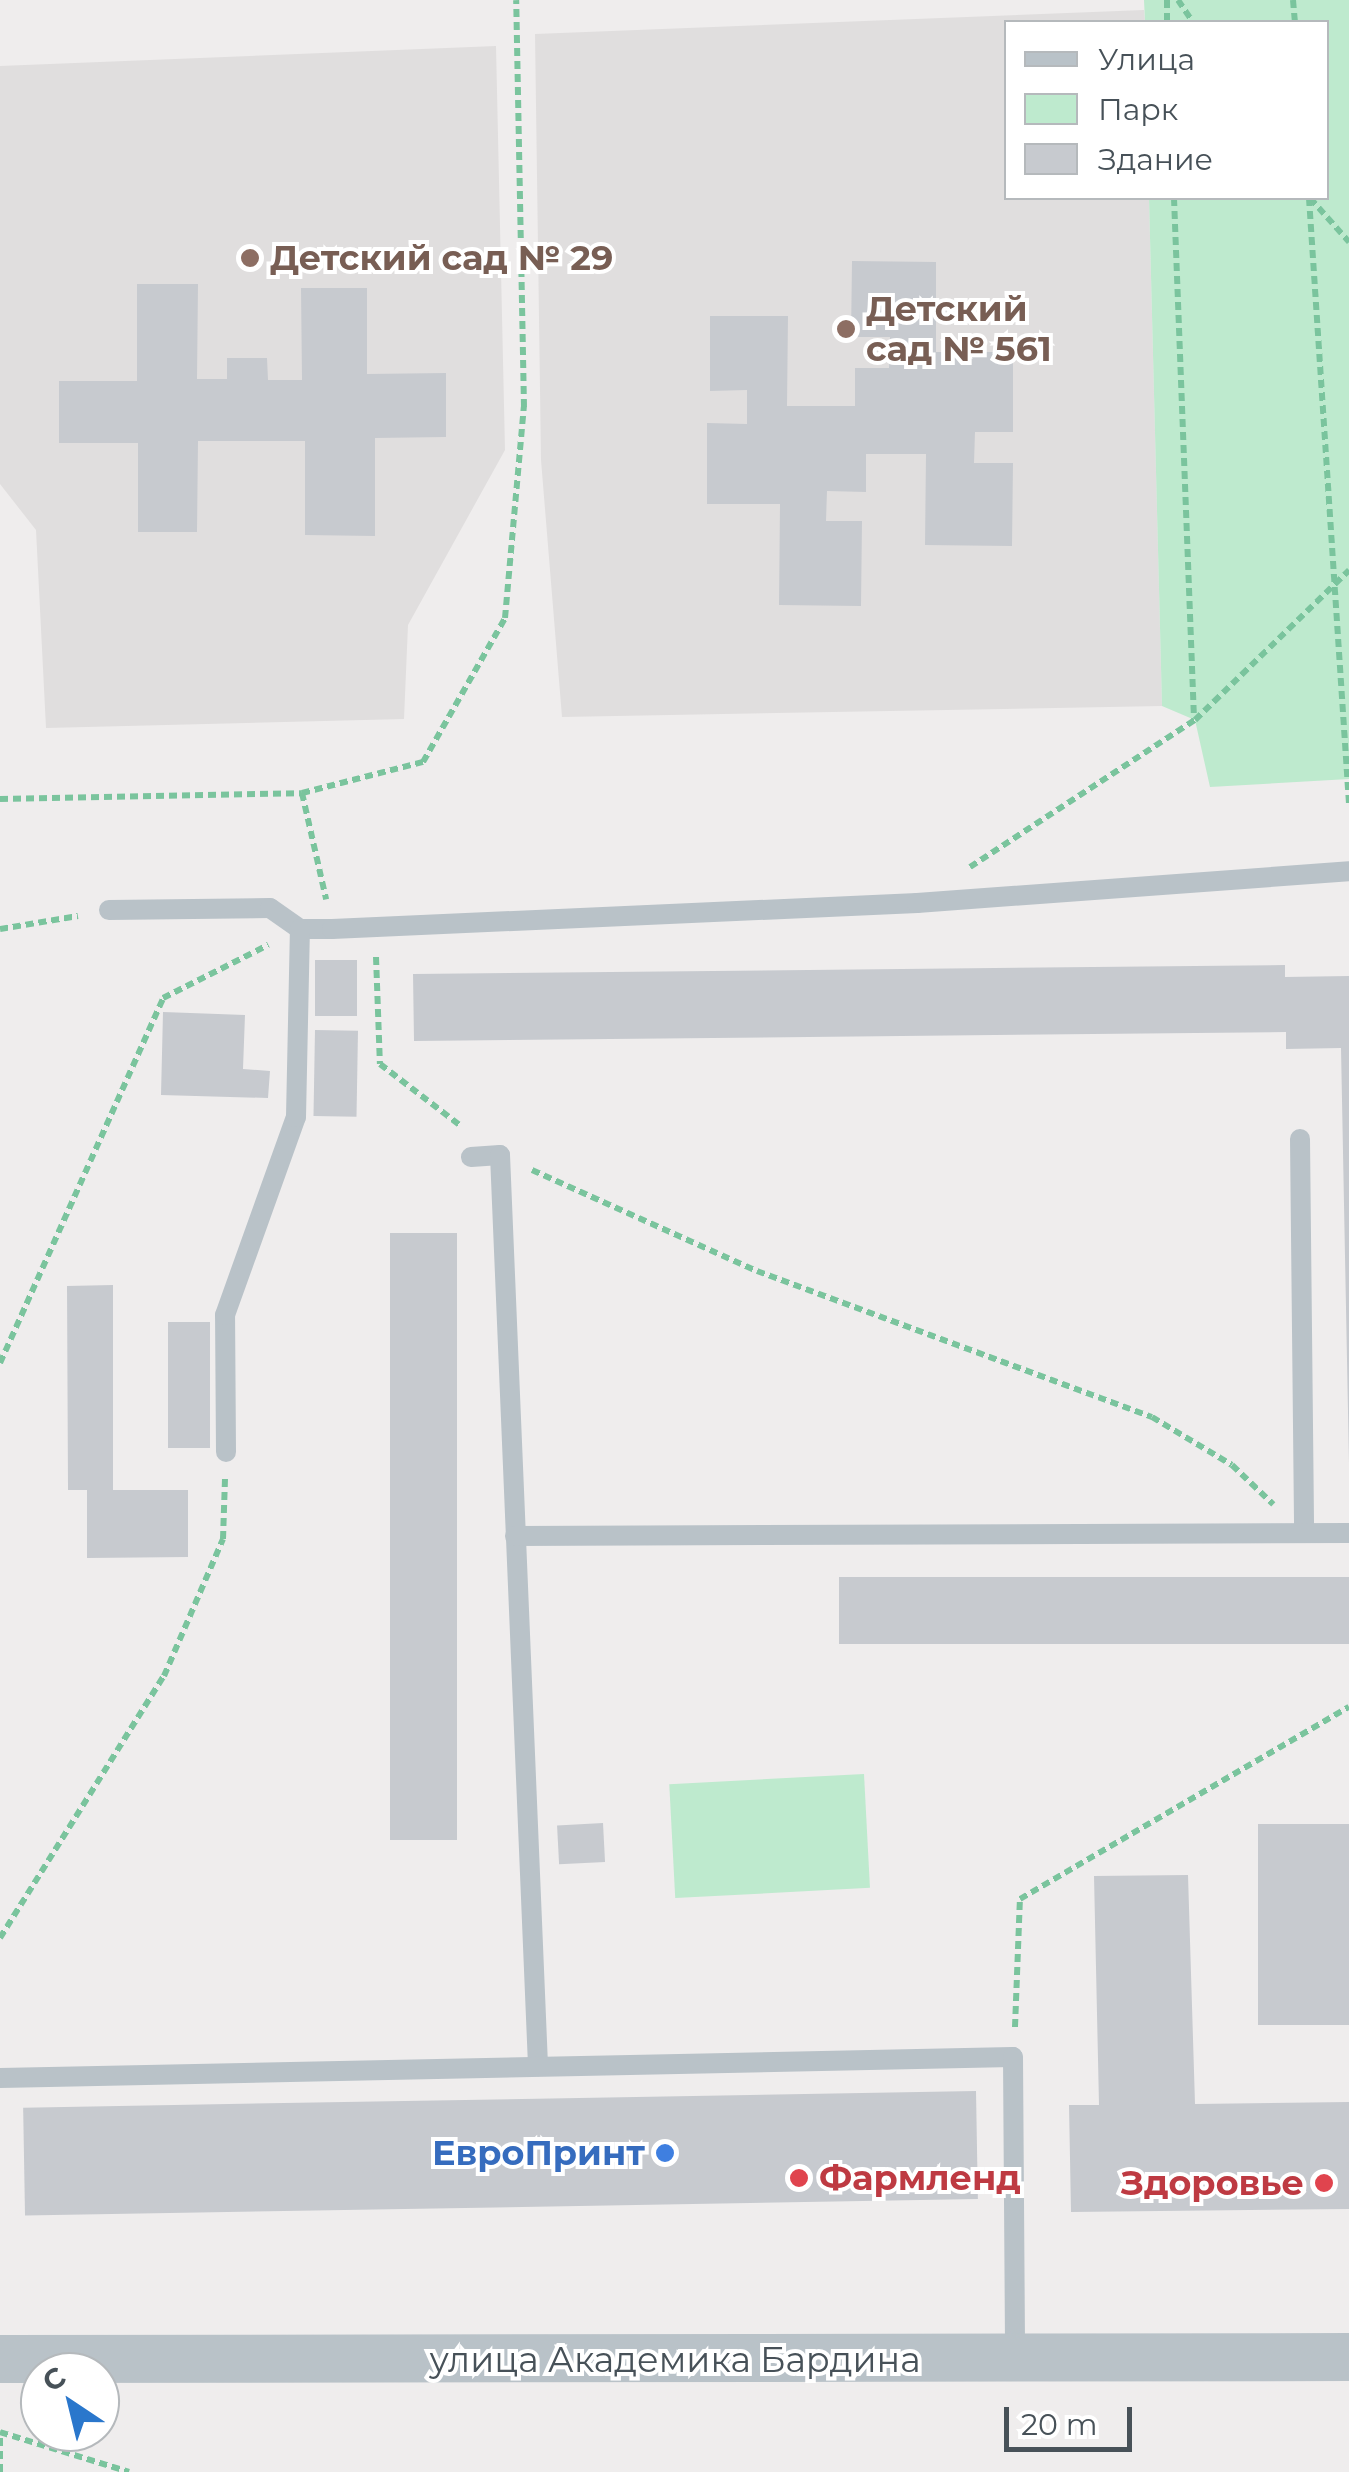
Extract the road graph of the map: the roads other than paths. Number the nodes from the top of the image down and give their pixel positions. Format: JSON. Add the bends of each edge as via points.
{"nodes":[{"id":1,"x":1349,"y":871,"type":"edge"},
{"id":2,"x":109,"y":910,"type":"road end"},
{"id":3,"x":300,"y":929,"type":"junction"},
{"id":4,"x":1300,"y":1139,"type":"dead end"},
{"id":5,"x":471,"y":1157,"type":"dead end"},
{"id":6,"x":226,"y":1452,"type":"road end"},
{"id":7,"x":1304,"y":1533,"type":"junction"},
{"id":8,"x":1349,"y":1533,"type":"edge"},
{"id":9,"x":515,"y":1536,"type":"junction"},
{"id":10,"x":538,"y":2066,"type":"junction"},
{"id":11,"x":0,"y":2078,"type":"edge"},
{"id":12,"x":1349,"y":2357,"type":"edge"},
{"id":13,"x":0,"y":2360,"type":"edge"},
{"id":14,"x":1016,"y":2360,"type":"junction"}],
"edges":[{"from":1,"to":3,"type":"lane","via":[[917,902]]},
{"from":2,"to":3,"type":"lane","via":[[270,908]]},
{"from":3,"to":6,"type":"lane","via":[[296,1117],[225,1314]]},
{"from":4,"to":7,"type":"lane"},
{"from":5,"to":9,"type":"lane","via":[[500,1155]]},
{"from":7,"to":8,"type":"lane"},
{"from":7,"to":9,"type":"lane"},
{"from":9,"to":10,"type":"lane"},
{"from":10,"to":11,"type":"lane"},
{"from":10,"to":14,"type":"lane","via":[[1014,2057]]},
{"from":12,"to":14,"type":"street","name":"улица Академика Бардина"},
{"from":13,"to":14,"type":"street","name":"улица Академика Бардина"}]}
